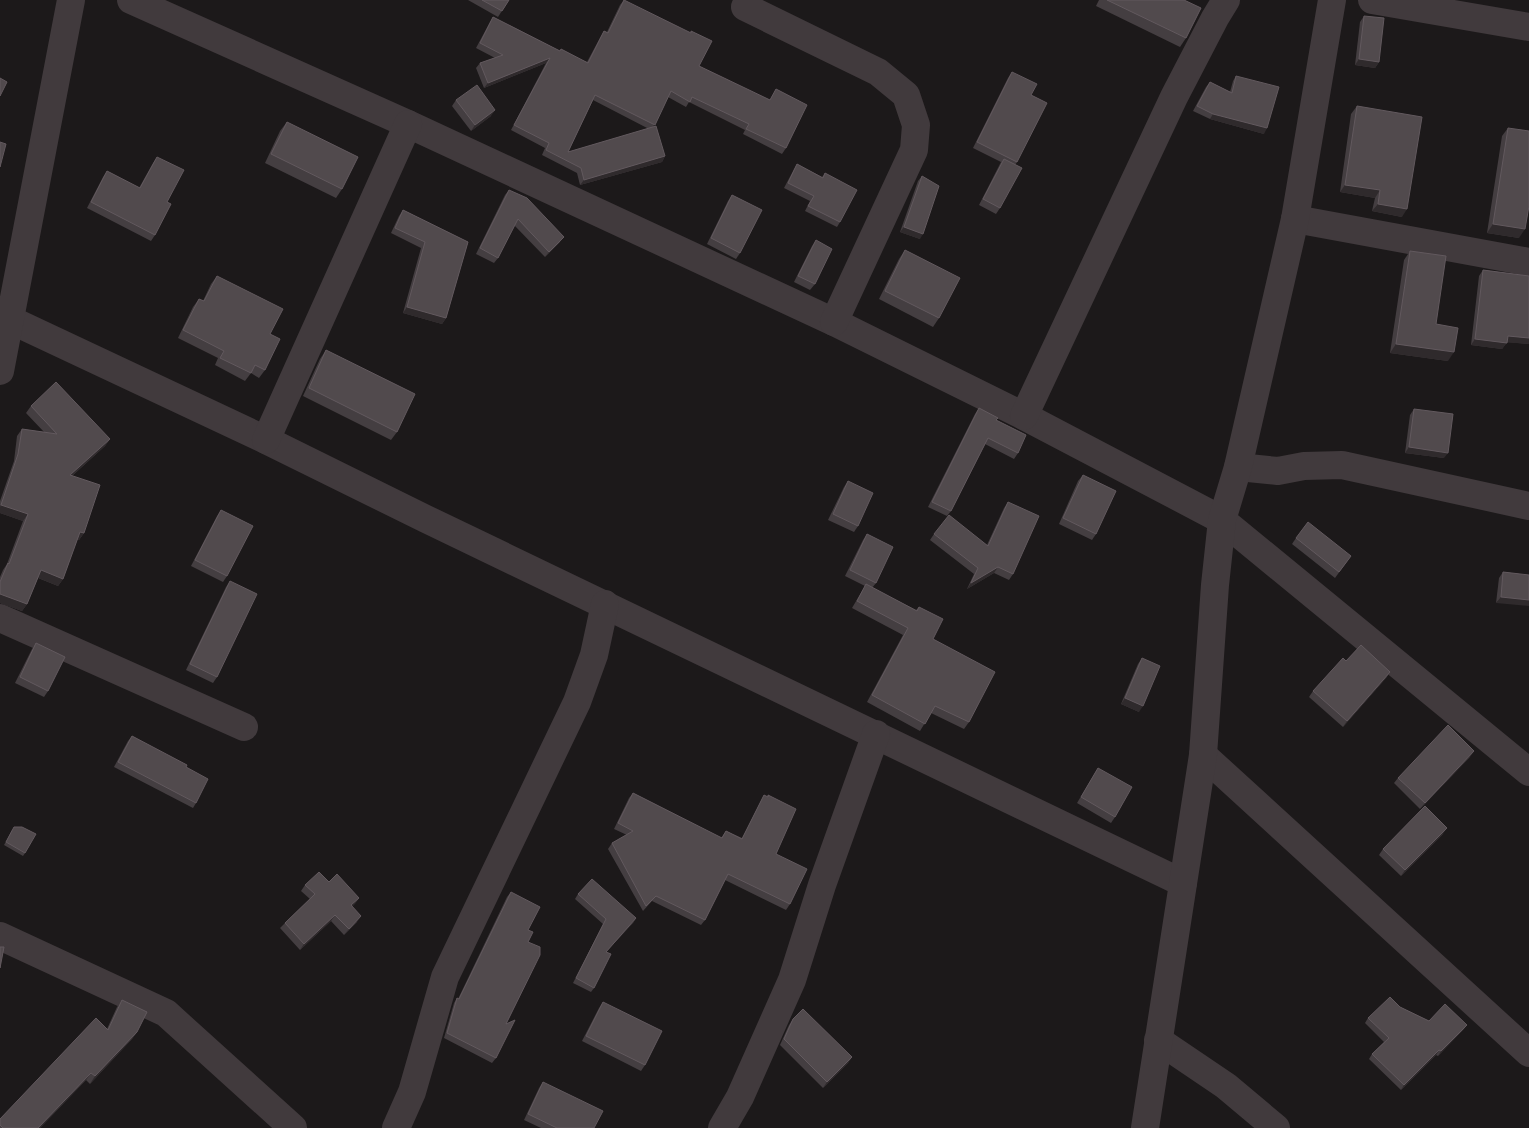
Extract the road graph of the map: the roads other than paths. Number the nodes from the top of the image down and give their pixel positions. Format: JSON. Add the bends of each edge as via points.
{"nodes":[{"id":1,"x":71,"y":0,"type":"edge"},
{"id":2,"x":131,"y":0,"type":"edge"},
{"id":3,"x":1226,"y":0,"type":"edge"},
{"id":4,"x":1332,"y":0,"type":"edge"},
{"id":5,"x":1372,"y":0,"type":"edge"},
{"id":6,"x":745,"y":7,"type":"dead end"},
{"id":7,"x":1529,"y":27,"type":"edge"},
{"id":8,"x":408,"y":124,"type":"junction"},
{"id":9,"x":1295,"y":219,"type":"junction"},
{"id":10,"x":1529,"y":262,"type":"edge"},
{"id":11,"x":4,"y":317,"type":"edge"},
{"id":12,"x":834,"y":322,"type":"junction"},
{"id":13,"x":0,"y":371,"type":"edge"},
{"id":14,"x":1024,"y":416,"type":"junction"},
{"id":15,"x":266,"y":440,"type":"junction"},
{"id":16,"x":1238,"y":467,"type":"junction"},
{"id":17,"x":1529,"y":506,"type":"edge"},
{"id":18,"x":1222,"y":520,"type":"junction"},
{"id":19,"x":605,"y":604,"type":"junction"},
{"id":20,"x":0,"y":618,"type":"edge"},
{"id":21,"x":244,"y":727,"type":"dead end"},
{"id":22,"x":876,"y":734,"type":"junction"},
{"id":23,"x":1202,"y":754,"type":"junction"},
{"id":24,"x":1529,"y":772,"type":"edge"},
{"id":25,"x":1183,"y":883,"type":"junction"},
{"id":26,"x":0,"y":936,"type":"edge"},
{"id":27,"x":1158,"y":1040,"type":"junction"},
{"id":28,"x":1529,"y":1054,"type":"edge"},
{"id":29,"x":293,"y":1128,"type":"edge"},
{"id":30,"x":396,"y":1128,"type":"edge"},
{"id":31,"x":722,"y":1128,"type":"edge"},
{"id":32,"x":1145,"y":1128,"type":"edge"},
{"id":33,"x":1276,"y":1128,"type":"edge"}],
"edges":[{"from":1,"to":11,"type":"street"},
{"from":2,"to":8,"type":"street"},
{"from":3,"to":14,"type":"street","via":[[1174,97]]},
{"from":4,"to":9,"type":"street"},
{"from":5,"to":7,"type":"street"},
{"from":6,"to":12,"type":"street","via":[[878,72],[906,95],[916,125],[914,150]]},
{"from":8,"to":12,"type":"street"},
{"from":8,"to":15,"type":"street"},
{"from":9,"to":10,"type":"street"},
{"from":9,"to":16,"type":"street"},
{"from":11,"to":13,"type":"street"},
{"from":11,"to":15,"type":"street"},
{"from":12,"to":14,"type":"street"},
{"from":14,"to":18,"type":"street"},
{"from":15,"to":19,"type":"street"},
{"from":16,"to":17,"type":"street","via":[[1278,471],[1304,466],[1342,465]]},
{"from":16,"to":18,"type":"street"},
{"from":18,"to":23,"type":"street"},
{"from":18,"to":24,"type":"street"},
{"from":19,"to":22,"type":"street"},
{"from":19,"to":30,"type":"street","via":[[594,655],[577,702],[445,977],[412,1092]]},
{"from":20,"to":21,"type":"street"},
{"from":22,"to":25,"type":"street"},
{"from":22,"to":31,"type":"street","via":[[792,980],[740,1097]]},
{"from":23,"to":25,"type":"street"},
{"from":23,"to":28,"type":"street"},
{"from":25,"to":27,"type":"street"},
{"from":26,"to":29,"type":"street","via":[[166,1013]]},
{"from":27,"to":32,"type":"street"},
{"from":27,"to":33,"type":"street","via":[[1226,1086]]}]}
